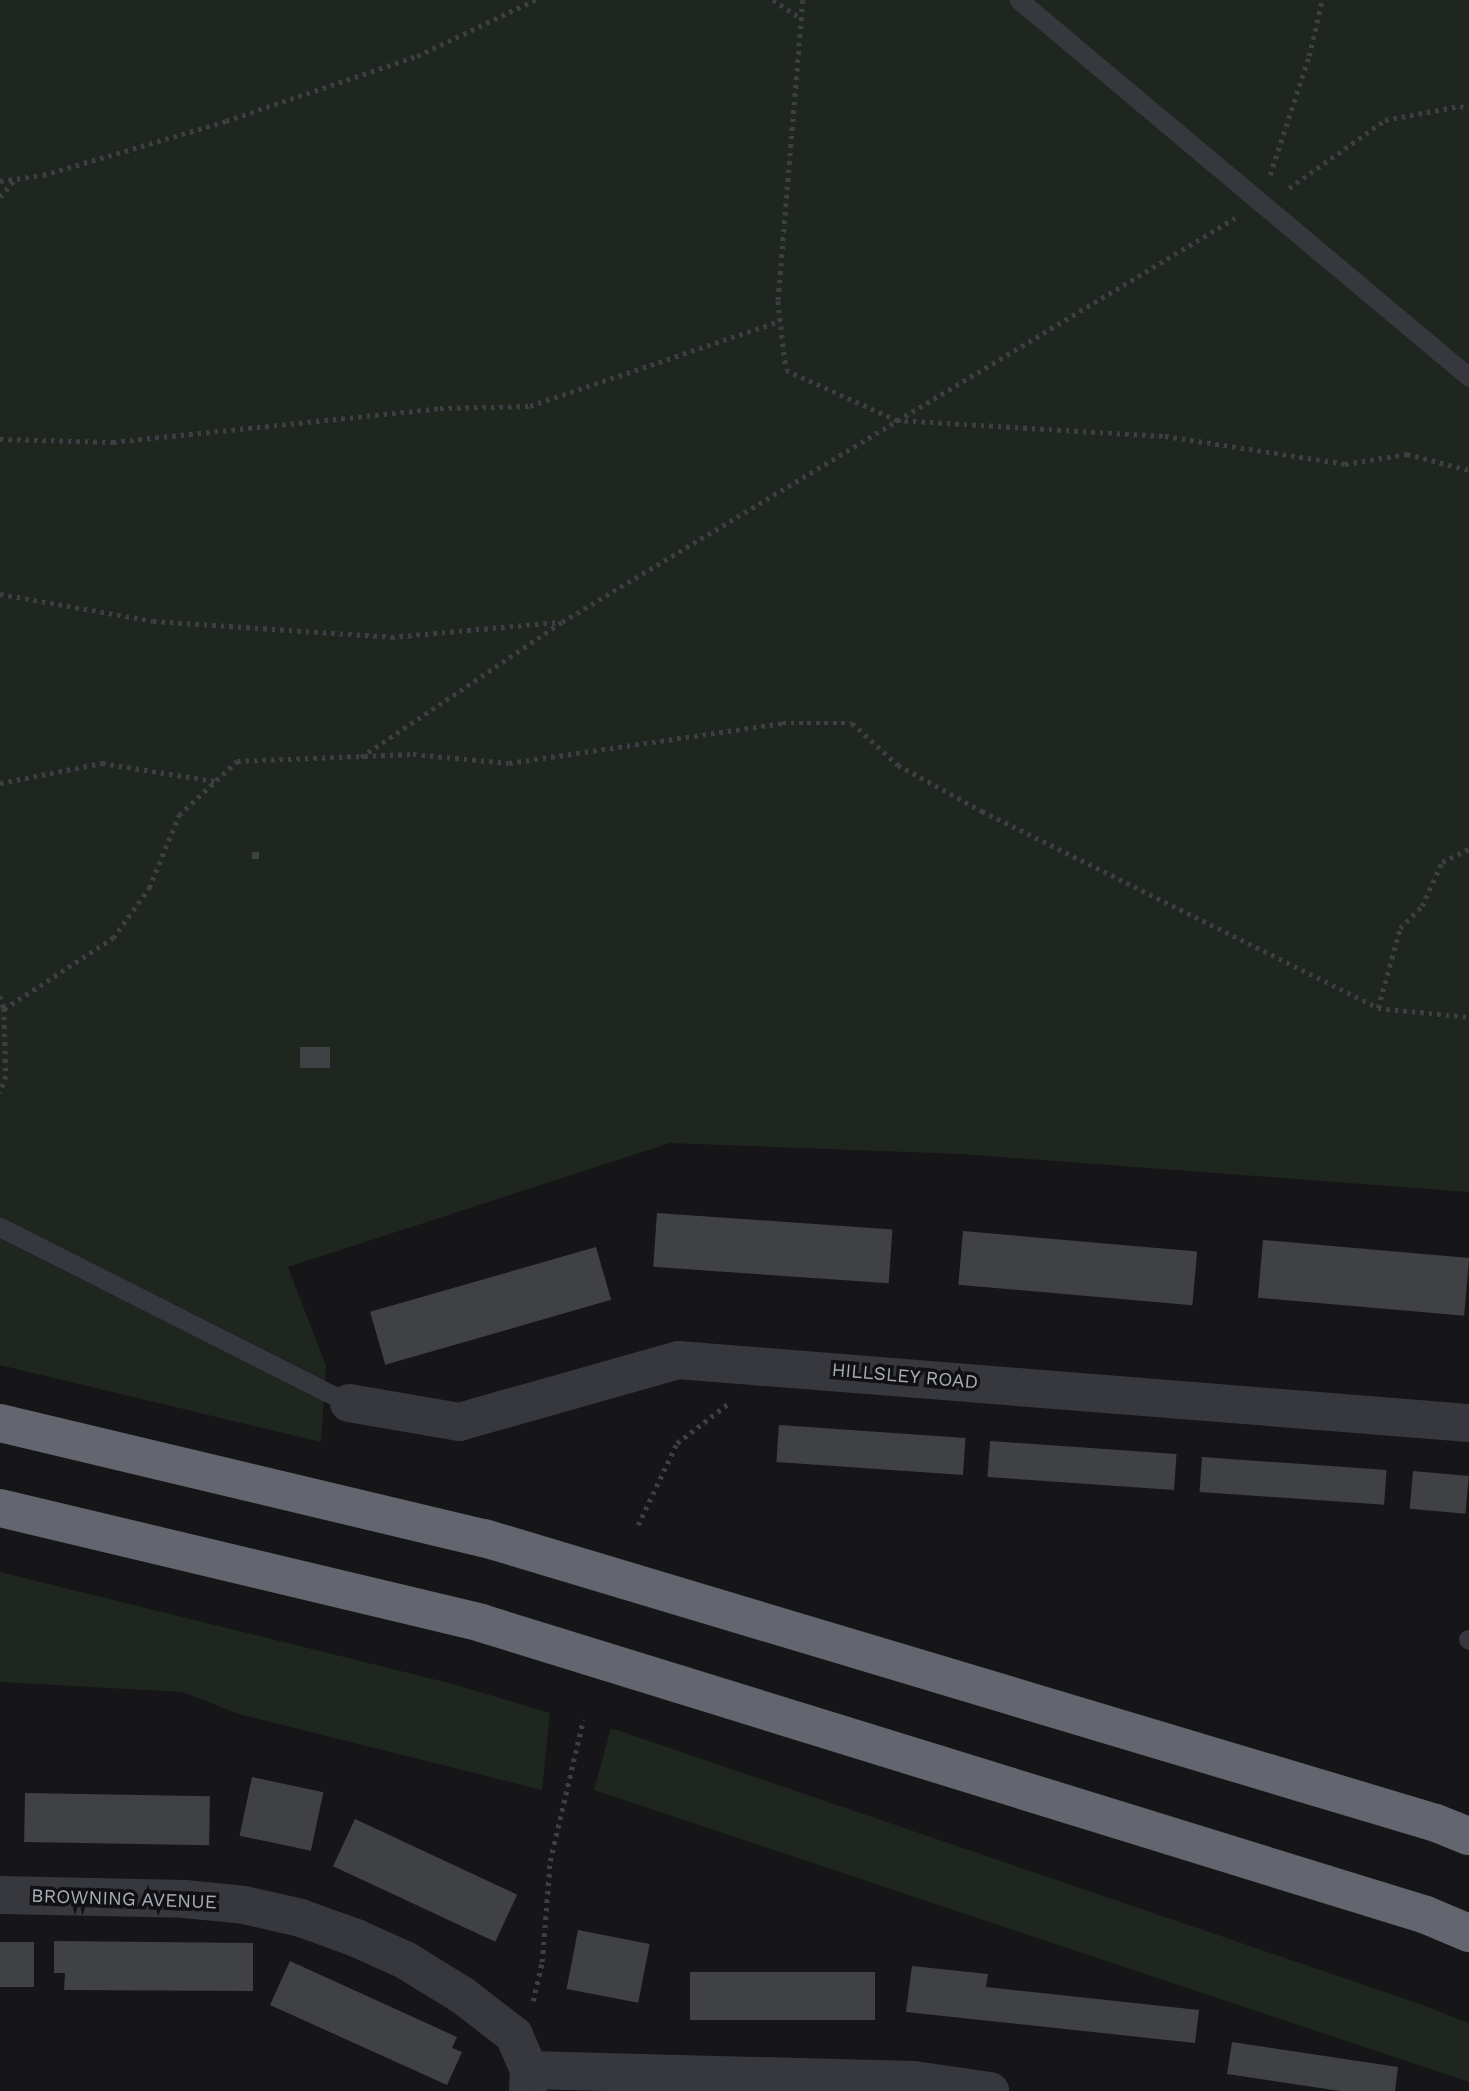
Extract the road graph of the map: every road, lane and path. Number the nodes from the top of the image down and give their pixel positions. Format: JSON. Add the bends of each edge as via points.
{"nodes":[{"id":1,"x":536,"y":0,"type":"edge"},
{"id":2,"x":773,"y":0,"type":"edge"},
{"id":3,"x":803,"y":0,"type":"edge"},
{"id":4,"x":1019,"y":0,"type":"edge"},
{"id":5,"x":1322,"y":0,"type":"edge"},
{"id":6,"x":801,"y":18,"type":"junction"},
{"id":7,"x":1469,"y":109,"type":"edge"},
{"id":8,"x":15,"y":179,"type":"junction"},
{"id":9,"x":0,"y":181,"type":"edge"},
{"id":10,"x":0,"y":197,"type":"edge"},
{"id":11,"x":1261,"y":203,"type":"junction"},
{"id":12,"x":780,"y":321,"type":"junction"},
{"id":13,"x":1469,"y":377,"type":"edge"},
{"id":14,"x":896,"y":420,"type":"junction"},
{"id":15,"x":0,"y":439,"type":"edge"},
{"id":16,"x":1469,"y":470,"type":"edge"},
{"id":17,"x":0,"y":594,"type":"edge"},
{"id":18,"x":562,"y":622,"type":"junction"},
{"id":19,"x":360,"y":757,"type":"junction"},
{"id":20,"x":216,"y":781,"type":"junction"},
{"id":21,"x":0,"y":783,"type":"edge"},
{"id":22,"x":1469,"y":849,"type":"edge"},
{"id":23,"x":0,"y":996,"type":"edge"},
{"id":24,"x":1378,"y":1008,"type":"junction"},
{"id":25,"x":4,"y":1009,"type":"junction"},
{"id":26,"x":1469,"y":1017,"type":"edge"},
{"id":27,"x":0,"y":1093,"type":"edge"},
{"id":28,"x":0,"y":1227,"type":"edge"},
{"id":29,"x":732,"y":1400,"type":"dead end"},
{"id":30,"x":349,"y":1403,"type":"joint"},
{"id":31,"x":0,"y":1423,"type":"edge"},
{"id":32,"x":1469,"y":1423,"type":"edge"},
{"id":33,"x":0,"y":1508,"type":"edge"},
{"id":34,"x":638,"y":1525,"type":"dead end"},
{"id":35,"x":583,"y":1720,"type":"dead end"},
{"id":36,"x":1469,"y":1836,"type":"edge"},
{"id":37,"x":0,"y":1895,"type":"edge"},
{"id":38,"x":1469,"y":1933,"type":"edge"},
{"id":39,"x":514,"y":2035,"type":"junction"},
{"id":40,"x":528,"y":2080,"type":"edge"},
{"id":41,"x":990,"y":2091,"type":"edge"}],
"edges":[{"from":1,"to":8,"type":"path","via":[[417,56],[226,121],[43,175]]},
{"from":2,"to":6,"type":"path"},
{"from":3,"to":6,"type":"path"},
{"from":4,"to":11,"type":"lane"},
{"from":5,"to":11,"type":"path","via":[[1293,109]]},
{"from":6,"to":12,"type":"path"},
{"from":7,"to":11,"type":"path","via":[[1460,106],[1385,120],[1293,186]]},
{"from":8,"to":9,"type":"path"},
{"from":8,"to":10,"type":"path"},
{"from":11,"to":13,"type":"lane"},
{"from":11,"to":14,"type":"path"},
{"from":12,"to":14,"type":"path","via":[[786,370]]},
{"from":12,"to":15,"type":"path","via":[[530,406],[440,408],[113,442]]},
{"from":14,"to":16,"type":"path","via":[[1165,436],[1345,464],[1407,454]]},
{"from":14,"to":18,"type":"path"},
{"from":17,"to":18,"type":"path","via":[[153,621],[391,636]]},
{"from":18,"to":19,"type":"path"},
{"from":19,"to":20,"type":"path","via":[[237,761]]},
{"from":19,"to":24,"type":"path","via":[[413,754],[509,763],[782,723],[852,723],[898,765],[982,811]]},
{"from":20,"to":21,"type":"path","via":[[102,763]]},
{"from":20,"to":25,"type":"path","via":[[179,815],[149,888],[113,938]]},
{"from":22,"to":24,"type":"path","via":[[1442,862],[1422,906],[1400,928]]},
{"from":23,"to":25,"type":"path"},
{"from":24,"to":26,"type":"path"},
{"from":25,"to":27,"type":"path","via":[[6,1076]]},
{"from":28,"to":30,"type":"lane"},
{"from":29,"to":34,"type":"path","via":[[677,1443]]},
{"from":30,"to":32,"type":"street","name":"HILLSLEY ROAD","via":[[459,1422],[678,1360]]},
{"from":31,"to":36,"type":"highway","via":[[484,1538],[1422,1818]]},
{"from":33,"to":38,"type":"highway","via":[[481,1623],[1426,1915]]},
{"from":35,"to":39,"type":"path","via":[[550,1861],[542,1962],[532,2004]]},
{"from":37,"to":39,"type":"street","name":"BROWNING AVENUE","via":[[185,1899],[244,1905],[301,1918],[405,1960],[463,1995]]},
{"from":39,"to":40,"type":"street","name":"BROWNING AVENUE"},
{"from":40,"to":41,"type":"street","name":"BROWNING AVENUE","via":[[915,2080]]}]}
